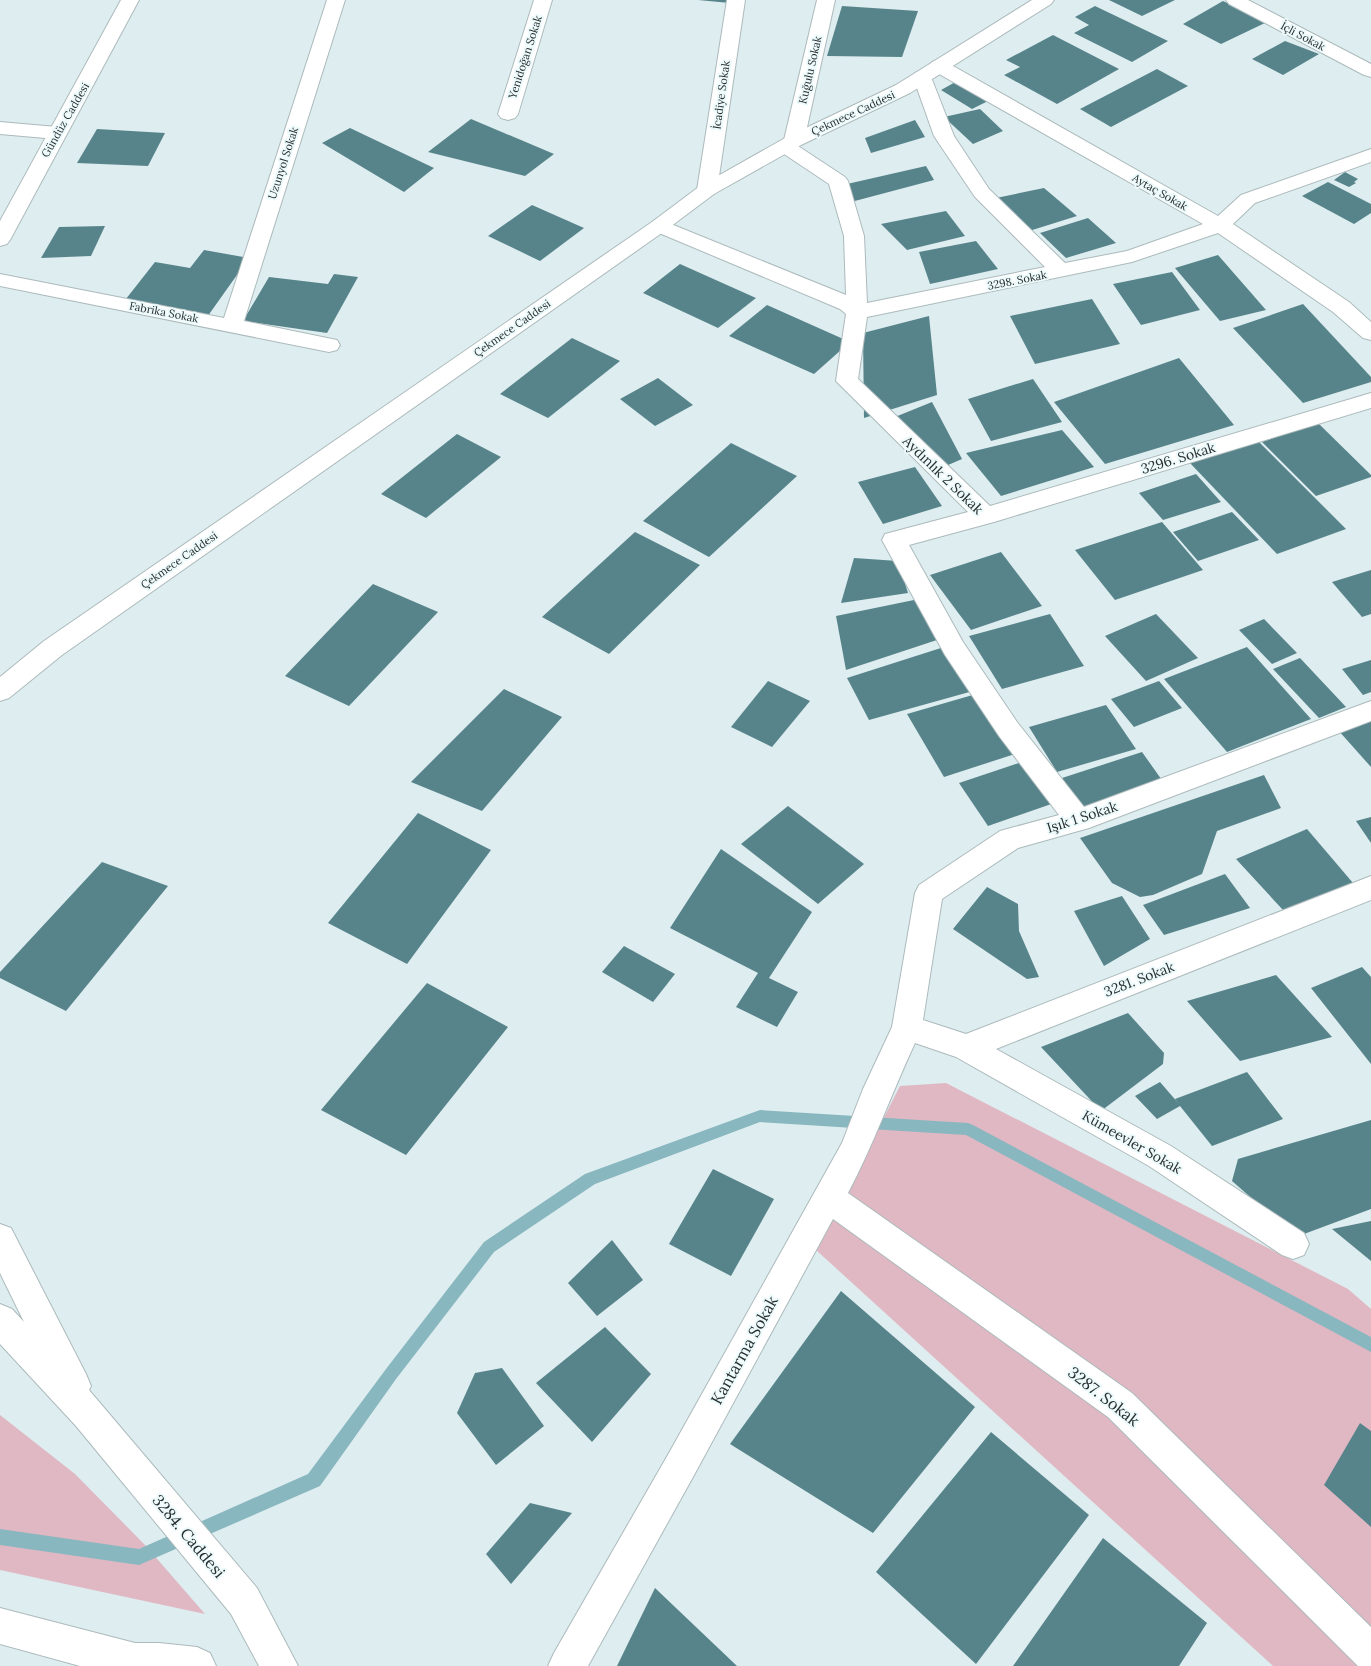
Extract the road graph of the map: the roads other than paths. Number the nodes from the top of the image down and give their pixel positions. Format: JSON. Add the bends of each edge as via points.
{"nodes":[{"id":1,"x":130,"y":0,"type":"edge"},
{"id":2,"x":336,"y":0,"type":"edge"},
{"id":3,"x":544,"y":0,"type":"edge"},
{"id":4,"x":736,"y":0,"type":"edge"},
{"id":5,"x":826,"y":0,"type":"edge"},
{"id":6,"x":1234,"y":0,"type":"edge"},
{"id":7,"x":1032,"y":3,"type":"edge"},
{"id":8,"x":1371,"y":71,"type":"edge"},
{"id":9,"x":931,"y":72,"type":"junction"},
{"id":10,"x":508,"y":114,"type":"dead end"},
{"id":11,"x":0,"y":128,"type":"edge"},
{"id":12,"x":57,"y":133,"type":"junction"},
{"id":13,"x":789,"y":144,"type":"junction"},
{"id":14,"x":1371,"y":156,"type":"edge"},
{"id":15,"x":708,"y":190,"type":"junction"},
{"id":16,"x":1220,"y":225,"type":"junction"},
{"id":17,"x":659,"y":226,"type":"junction"},
{"id":18,"x":0,"y":240,"type":"edge"},
{"id":19,"x":1061,"y":271,"type":"junction"},
{"id":20,"x":0,"y":280,"type":"edge"},
{"id":21,"x":857,"y":312,"type":"junction"},
{"id":22,"x":232,"y":326,"type":"junction"},
{"id":23,"x":1371,"y":333,"type":"edge"},
{"id":24,"x":329,"y":346,"type":"dead end"},
{"id":25,"x":1371,"y":400,"type":"edge"},
{"id":26,"x":986,"y":516,"type":"junction"},
{"id":27,"x":0,"y":691,"type":"edge"},
{"id":28,"x":1371,"y":711,"type":"edge"},
{"id":29,"x":1079,"y":820,"type":"junction"},
{"id":30,"x":1371,"y":888,"type":"edge"},
{"id":31,"x":907,"y":1027,"type":"junction"},
{"id":32,"x":966,"y":1047,"type":"junction"},
{"id":33,"x":828,"y":1197,"type":"junction"},
{"id":34,"x":0,"y":1239,"type":"edge"},
{"id":35,"x":1293,"y":1244,"type":"dead end"},
{"id":36,"x":0,"y":1320,"type":"edge"},
{"id":37,"x":88,"y":1414,"type":"junction"},
{"id":38,"x":0,"y":1626,"type":"edge"},
{"id":39,"x":1371,"y":1652,"type":"edge"},
{"id":40,"x":197,"y":1666,"type":"edge"},
{"id":41,"x":279,"y":1666,"type":"edge"},
{"id":42,"x":566,"y":1666,"type":"edge"}],
"edges":[{"from":1,"to":12,"type":"street","name":"Gündüz Caddesi","via":[[99,62]]},
{"from":2,"to":22,"type":"street","name":"Uzunyol Sokak"},
{"from":3,"to":10,"type":"street","name":"Yenidoğan Sokak"},
{"from":4,"to":15,"type":"street","name":"İcadiye Sokak"},
{"from":5,"to":13,"type":"street","name":"Kuğulu Sokak"},
{"from":6,"to":8,"type":"street","name":"İçli Sokak"},
{"from":7,"to":9,"type":"street","name":"Çekmece Caddesi"},
{"from":9,"to":13,"type":"street","name":"Çekmece Caddesi"},
{"from":9,"to":16,"type":"street","name":"Aytaç Sokak"},
{"from":9,"to":19,"type":"street","via":[[944,136],[982,193]]},
{"from":11,"to":12,"type":"street"},
{"from":12,"to":18,"type":"street","name":"Gündüz Caddesi"},
{"from":13,"to":15,"type":"street","name":"Çekmece Caddesi"},
{"from":13,"to":21,"type":"street","name":"Aydınlık 2 Sokak","via":[[838,181],[854,236]]},
{"from":14,"to":16,"type":"street","name":"3298. Sokak","via":[[1248,199]]},
{"from":15,"to":17,"type":"street","name":"Çekmece Caddesi"},
{"from":16,"to":19,"type":"street","name":"3298. Sokak","via":[[1132,256]]},
{"from":16,"to":23,"type":"street","name":"Aytaç Sokak","via":[[1341,307]]},
{"from":17,"to":21,"type":"street","via":[[848,304]]},
{"from":17,"to":27,"type":"street","name":"Çekmece Caddesi","via":[[52,648]]},
{"from":19,"to":21,"type":"street","name":"3298. Sokak"},
{"from":20,"to":22,"type":"street","name":"Fabrika Sokak"},
{"from":21,"to":26,"type":"street","name":"Aydınlık 2 Sokak","via":[[847,381]]},
{"from":22,"to":24,"type":"street","name":"Fabrika Sokak"},
{"from":25,"to":26,"type":"street","name":"3296. Sokak"},
{"from":26,"to":29,"type":"street","name":"Aydınlık 2 Sokak","via":[[894,540],[954,648],[1008,729]]},
{"from":28,"to":29,"type":"street","name":"Işık 1 Sokak"},
{"from":29,"to":31,"type":"street","name":"Işık 1 Sokak","via":[[1010,838],[930,893]]},
{"from":30,"to":32,"type":"street","name":"3281. Sokak"},
{"from":31,"to":32,"type":"street"},
{"from":31,"to":33,"type":"street","name":"Kantarma Sokak","via":[[855,1149]]},
{"from":32,"to":35,"type":"street","name":"Kümeevler Sokak","via":[[1160,1156]]},
{"from":33,"to":39,"type":"street","name":"3287. Sokak","via":[[1120,1405]]},
{"from":33,"to":42,"type":"street","name":"Kantarma Sokak"},
{"from":34,"to":37,"type":"street","name":"3284. Caddesi"},
{"from":36,"to":37,"type":"street","name":"3284. Caddesi"},
{"from":37,"to":41,"type":"street","name":"3284. Caddesi","via":[[244,1601]]},
{"from":38,"to":40,"type":"street","via":[[135,1662]]}]}
